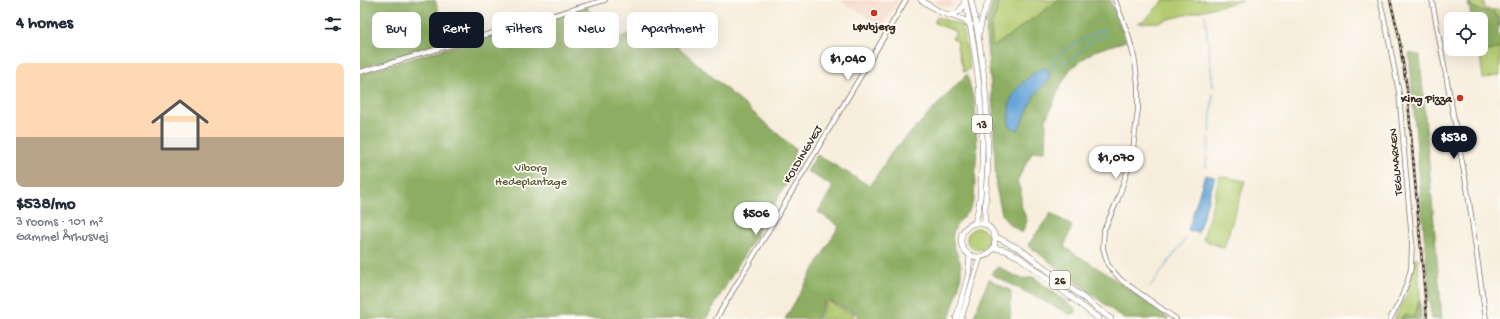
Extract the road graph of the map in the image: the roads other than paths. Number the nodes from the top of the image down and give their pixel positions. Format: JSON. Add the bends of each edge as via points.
{"nodes":[{"id":1,"x":605,"y":0,"type":"edge"},
{"id":2,"x":906,"y":0,"type":"edge"},
{"id":3,"x":921,"y":0,"type":"edge"},
{"id":4,"x":965,"y":0,"type":"edge"},
{"id":5,"x":970,"y":0,"type":"edge"},
{"id":6,"x":989,"y":0,"type":"edge"},
{"id":7,"x":1115,"y":0,"type":"edge"},
{"id":8,"x":1380,"y":0,"type":"edge"},
{"id":9,"x":1432,"y":0,"type":"edge"},
{"id":10,"x":947,"y":15,"type":"junction"},
{"id":11,"x":971,"y":26,"type":"junction"},
{"id":12,"x":978,"y":38,"type":"junction"},
{"id":13,"x":360,"y":72,"type":"edge"},
{"id":14,"x":975,"y":222,"type":"junction"},
{"id":15,"x":985,"y":224,"type":"junction"},
{"id":16,"x":996,"y":238,"type":"junction"},
{"id":17,"x":994,"y":248,"type":"junction"},
{"id":18,"x":970,"y":255,"type":"junction"},
{"id":19,"x":980,"y":257,"type":"junction"},
{"id":20,"x":716,"y":319,"type":"edge"},
{"id":21,"x":956,"y":319,"type":"edge"},
{"id":22,"x":961,"y":319,"type":"edge"},
{"id":23,"x":1099,"y":319,"type":"edge"},
{"id":24,"x":1110,"y":319,"type":"edge"},
{"id":25,"x":1176,"y":319,"type":"edge"},
{"id":26,"x":1390,"y":319,"type":"edge"},
{"id":27,"x":1486,"y":319,"type":"edge"}],
"edges":[{"from":1,"to":13,"type":"street"},
{"from":2,"to":20,"type":"street","name":"KOLDINGVEJ"},
{"from":3,"to":10,"type":"main road"},
{"from":4,"to":10,"type":"main road","via":[[959,12]]},
{"from":4,"to":11,"type":"main road","number":"13"},
{"from":5,"to":12,"type":"main road","number":"13"},
{"from":6,"to":12,"type":"main road"},
{"from":7,"to":25,"type":"street","via":[[1135,61],[1138,109],[1132,157],[1104,230],[1103,248],[1108,264],[1121,280]]},
{"from":8,"to":26,"type":"street","name":"TEGLMARKEN","via":[[1399,93],[1412,242],[1408,280]]},
{"from":9,"to":27,"type":"street","via":[[1468,194]]},
{"from":10,"to":11,"type":"main road","via":[[964,20]]},
{"from":11,"to":14,"type":"main road","number":"13","via":[[979,73],[982,124],[981,185]]},
{"from":12,"to":15,"type":"main road","number":"13","via":[[988,129]]},
{"from":14,"to":15,"type":"main road"},
{"from":14,"to":18,"type":"main road","via":[[965,228],[961,235],[962,247]]},
{"from":15,"to":16,"type":"main road","via":[[992,229]]},
{"from":16,"to":17,"type":"main road"},
{"from":16,"to":24,"type":"main road","number":"26","via":[[1020,249]]},
{"from":17,"to":19,"type":"main road"},
{"from":17,"to":23,"type":"main road","number":"26","via":[[1019,257]]},
{"from":18,"to":19,"type":"main road"},
{"from":18,"to":21,"type":"main road","via":[[968,276]]},
{"from":19,"to":22,"type":"main road"}]}
